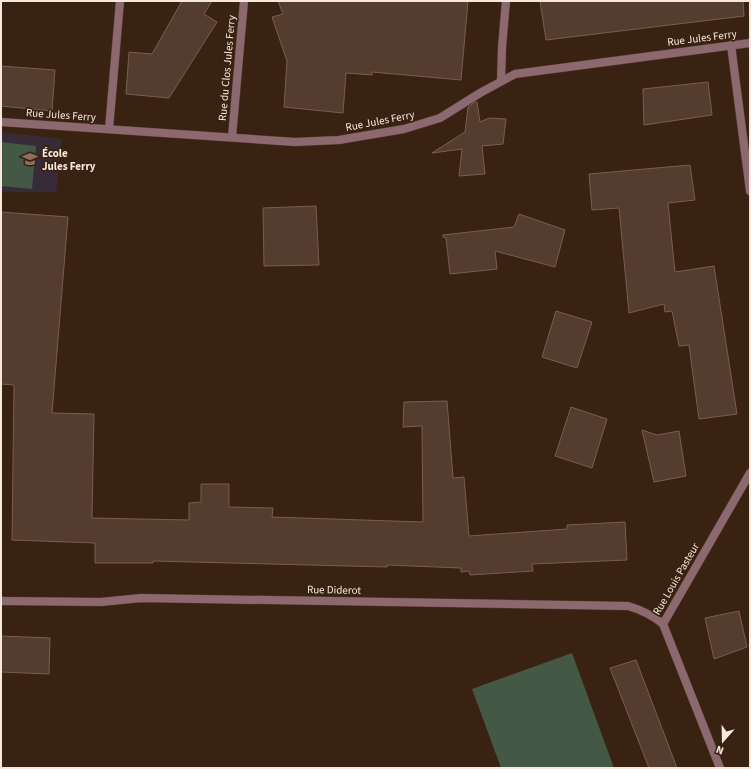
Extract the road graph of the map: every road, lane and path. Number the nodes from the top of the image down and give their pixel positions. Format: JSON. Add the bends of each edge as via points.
{"nodes":[{"id":1,"x":120,"y":1,"type":"edge"},
{"id":2,"x":244,"y":1,"type":"edge"},
{"id":3,"x":506,"y":1,"type":"edge"},
{"id":4,"x":750,"y":43,"type":"edge"},
{"id":5,"x":731,"y":45,"type":"junction"},
{"id":6,"x":502,"y":81,"type":"junction"},
{"id":7,"x":1,"y":122,"type":"edge"},
{"id":8,"x":109,"y":129,"type":"junction"},
{"id":9,"x":232,"y":137,"type":"junction"},
{"id":10,"x":750,"y":191,"type":"edge"},
{"id":11,"x":750,"y":473,"type":"edge"},
{"id":12,"x":1,"y":601,"type":"edge"},
{"id":13,"x":663,"y":624,"type":"junction"},
{"id":14,"x":720,"y":768,"type":"edge"}],
"edges":[{"from":1,"to":8,"type":"street"},
{"from":2,"to":9,"type":"street","name":"Rue du Clos Jules Ferry"},
{"from":3,"to":6,"type":"street"},
{"from":4,"to":5,"type":"street","name":"Rue Jules Ferry"},
{"from":5,"to":6,"type":"street","name":"Rue Jules Ferry","via":[[533,71],[515,74]]},
{"from":5,"to":10,"type":"street"},
{"from":6,"to":9,"type":"street","name":"Rue Jules Ferry","via":[[440,118],[404,129],[317,142]]},
{"from":7,"to":8,"type":"street","name":"Rue Jules Ferry"},
{"from":8,"to":9,"type":"street","name":"Rue Jules Ferry"},
{"from":11,"to":13,"type":"street","name":"Rue Louis Pasteur"},
{"from":12,"to":13,"type":"street","name":"Rue Diderot","via":[[101,602],[141,598],[628,606],[653,615]]},
{"from":13,"to":14,"type":"street","name":"Rue Louis Pasteur"}]}
